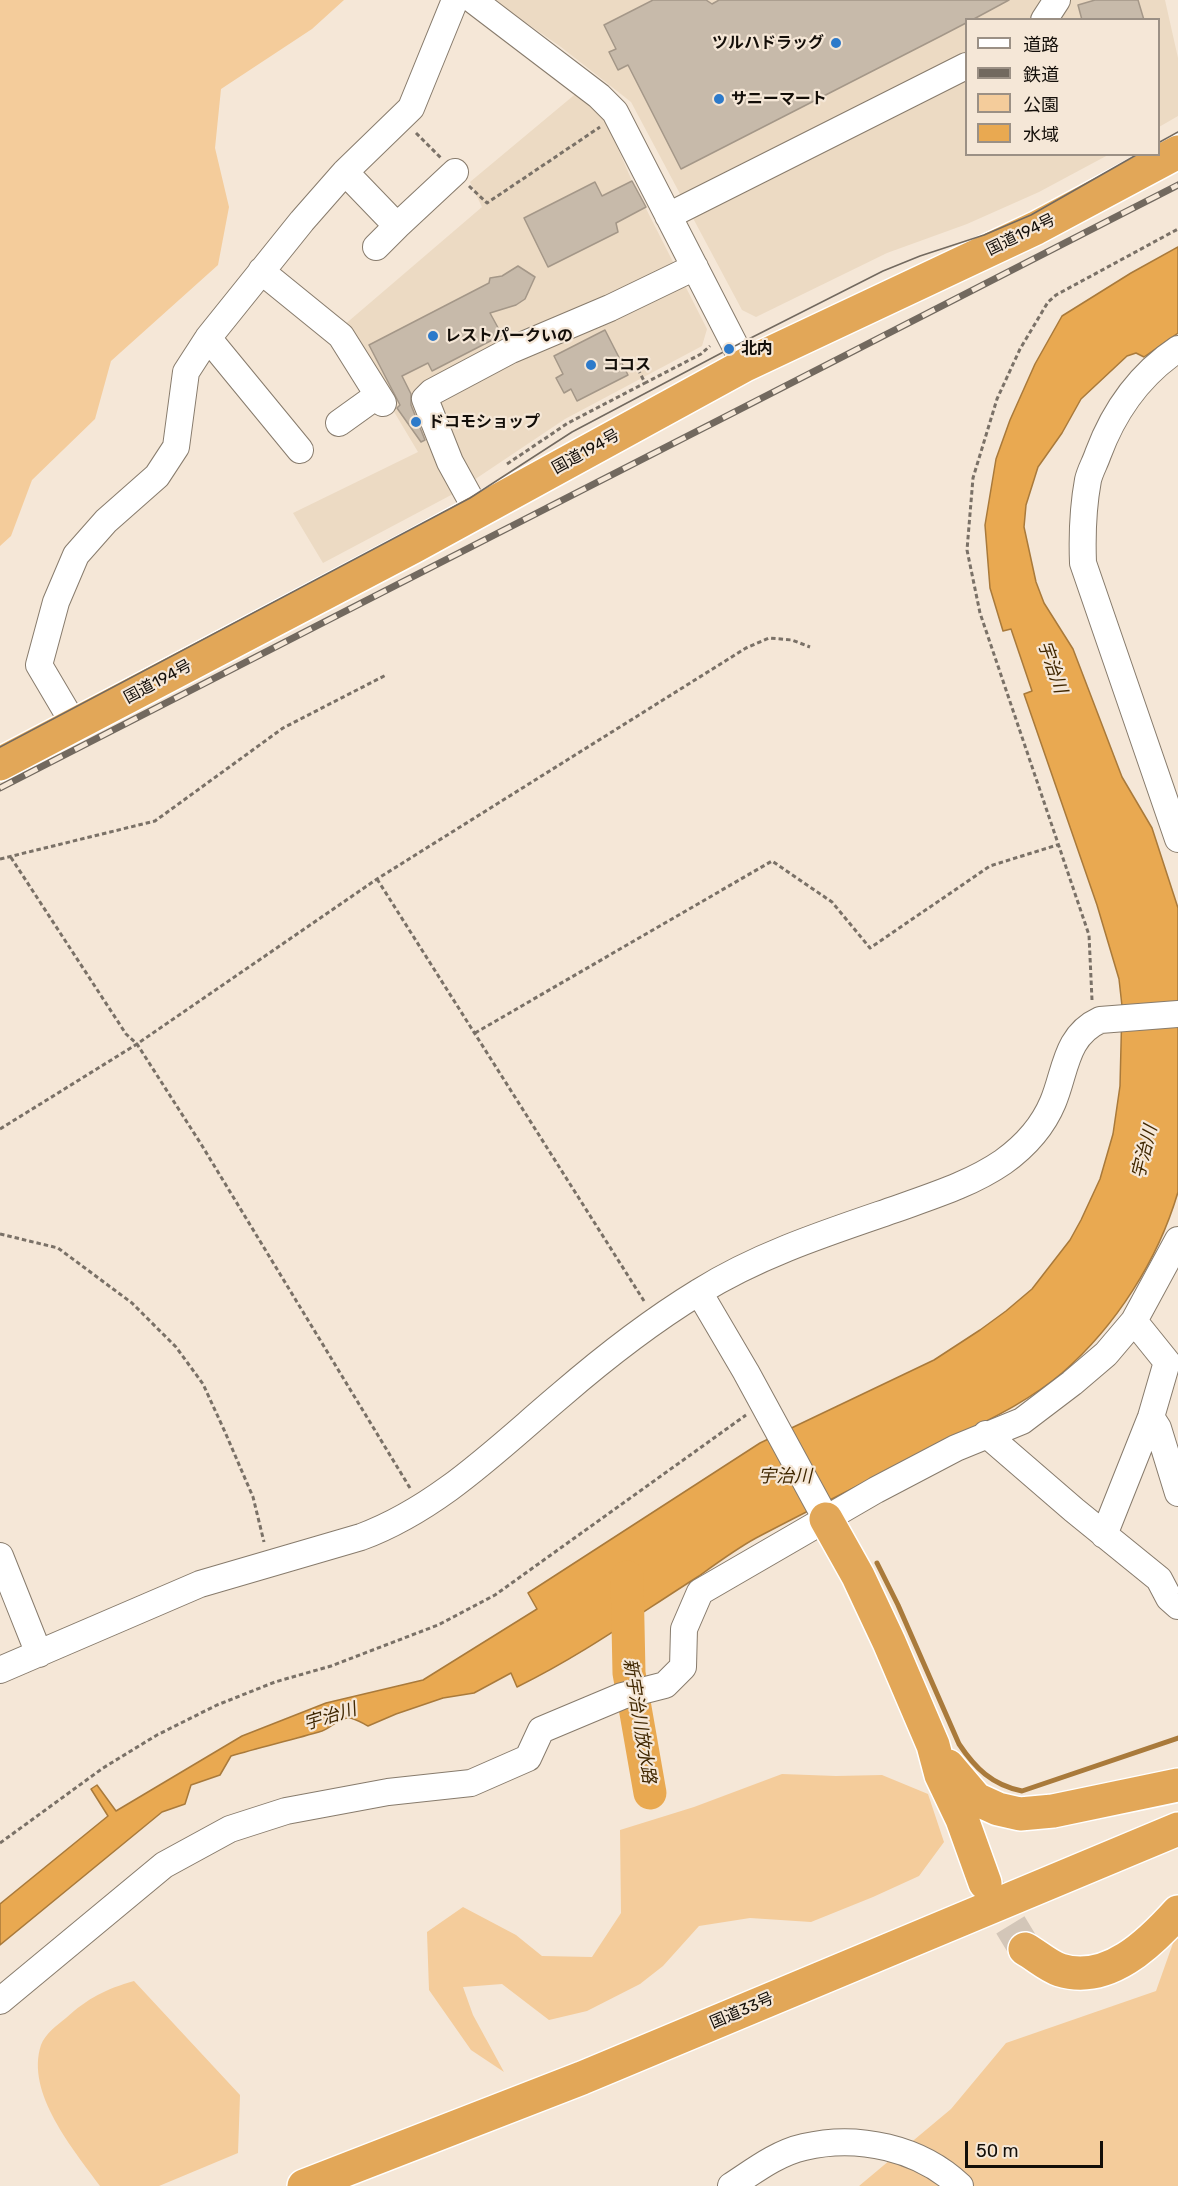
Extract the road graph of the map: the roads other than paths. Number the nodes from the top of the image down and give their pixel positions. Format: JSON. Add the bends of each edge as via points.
{"nodes":[{"id":1,"x":455,"y":0,"type":"edge"},
{"id":2,"x":472,"y":0,"type":"edge"},
{"id":3,"x":1057,"y":0,"type":"edge"},
{"id":4,"x":1045,"y":18,"type":"edge"},
{"id":5,"x":965,"y":67,"type":"edge"},
{"id":6,"x":1178,"y":152,"type":"edge"},
{"id":7,"x":345,"y":172,"type":"junction"},
{"id":8,"x":455,"y":172,"type":"road end"},
{"id":9,"x":669,"y":216,"type":"junction"},
{"id":10,"x":397,"y":226,"type":"junction"},
{"id":11,"x":375,"y":248,"type":"dead end"},
{"id":12,"x":695,"y":267,"type":"junction"},
{"id":13,"x":261,"y":271,"type":"junction"},
{"id":14,"x":208,"y":338,"type":"junction"},
{"id":15,"x":1178,"y":349,"type":"edge"},
{"id":16,"x":745,"y":365,"type":"junction"},
{"id":17,"x":339,"y":423,"type":"dead end"},
{"id":18,"x":300,"y":450,"type":"dead end"},
{"id":19,"x":477,"y":511,"type":"junction"},
{"id":20,"x":75,"y":726,"type":"junction"},
{"id":21,"x":0,"y":764,"type":"edge"},
{"id":22,"x":1178,"y":839,"type":"edge"},
{"id":23,"x":1178,"y":1014,"type":"edge"},
{"id":24,"x":1178,"y":1240,"type":"edge"},
{"id":25,"x":699,"y":1292,"type":"junction"},
{"id":26,"x":1134,"y":1321,"type":"junction"},
{"id":27,"x":1151,"y":1417,"type":"junction"},
{"id":28,"x":986,"y":1434,"type":"junction"},
{"id":29,"x":1178,"y":1493,"type":"edge"},
{"id":30,"x":826,"y":1519,"type":"junction"},
{"id":31,"x":1104,"y":1535,"type":"junction"},
{"id":32,"x":0,"y":1556,"type":"edge"},
{"id":33,"x":1178,"y":1606,"type":"edge"},
{"id":34,"x":39,"y":1654,"type":"junction"},
{"id":35,"x":0,"y":1670,"type":"edge"},
{"id":36,"x":933,"y":1745,"type":"junction"},
{"id":37,"x":1178,"y":1785,"type":"edge"},
{"id":38,"x":1178,"y":1829,"type":"edge"},
{"id":39,"x":985,"y":1882,"type":"tunnel mouth"},
{"id":40,"x":1178,"y":1912,"type":"edge"},
{"id":41,"x":1025,"y":1949,"type":"tunnel mouth"},
{"id":42,"x":0,"y":2001,"type":"edge"},
{"id":43,"x":304,"y":2186,"type":"edge"},
{"id":44,"x":731,"y":2186,"type":"edge"},
{"id":45,"x":960,"y":2186,"type":"edge"}],
"edges":[{"from":1,"to":7,"type":"street","via":[[411,108]]},
{"from":2,"to":9,"type":"street","via":[[598,96],[617,116]]},
{"from":3,"to":4,"type":"street"},
{"from":5,"to":9,"type":"street"},
{"from":6,"to":16,"type":"highway","name":"国道194号","via":[[1036,228]]},
{"from":7,"to":10,"type":"street"},
{"from":7,"to":13,"type":"street"},
{"from":8,"to":10,"type":"street"},
{"from":9,"to":12,"type":"street"},
{"from":10,"to":11,"type":"street"},
{"from":12,"to":16,"type":"street"},
{"from":12,"to":19,"type":"street","via":[[511,350],[425,399],[450,462]]},
{"from":13,"to":14,"type":"street"},
{"from":13,"to":17,"type":"street","via":[[341,336],[380,399]]},
{"from":14,"to":18,"type":"street"},
{"from":14,"to":20,"type":"street","via":[[186,372],[176,447],[156,476],[106,521],[76,555],[56,602],[39,665]]},
{"from":15,"to":22,"type":"street","via":[[1143,377],[1124,401],[1104,438],[1089,479],[1082,533],[1083,563]]},
{"from":16,"to":19,"type":"highway","name":"国道194号"},
{"from":19,"to":20,"type":"highway","name":"国道194号"},
{"from":20,"to":21,"type":"highway","name":"国道194号"},
{"from":23,"to":25,"type":"street","via":[[1096,1022],[1072,1044],[1053,1102],[1041,1124],[1024,1145],[976,1178],[805,1241],[733,1272]]},
{"from":24,"to":26,"type":"street"},
{"from":25,"to":30,"type":"street"},
{"from":25,"to":34,"type":"street","via":[[618,1346],[484,1462],[422,1508],[361,1537],[171,1595]]},
{"from":26,"to":27,"type":"street","via":[[1167,1362]]},
{"from":26,"to":28,"type":"street","via":[[1106,1354],[1072,1383],[1022,1421]]},
{"from":27,"to":29,"type":"street"},
{"from":27,"to":31,"type":"street"},
{"from":28,"to":30,"type":"street"},
{"from":28,"to":31,"type":"street"},
{"from":30,"to":36,"type":"highway","via":[[858,1576]]},
{"from":30,"to":42,"type":"street","via":[[700,1592],[684,1629],[683,1667],[665,1685],[622,1696],[541,1731],[528,1758],[471,1783],[388,1792],[286,1811],[230,1829],[165,1865]]},
{"from":31,"to":33,"type":"street","via":[[1159,1579],[1168,1598]]},
{"from":32,"to":34,"type":"street"},
{"from":34,"to":35,"type":"street"},
{"from":36,"to":37,"type":"highway","via":[[976,1799],[1020,1815]]},
{"from":36,"to":39,"type":"highway","via":[[941,1775]]},
{"from":38,"to":43,"type":"highway","name":"国道33号","via":[[593,2073]]},
{"from":40,"to":41,"type":"highway","via":[[1138,1951],[1103,1968],[1083,1972],[1060,1970]]},
{"from":44,"to":45,"type":"street","via":[[767,2162],[803,2147],[836,2142],[868,2142],[894,2149],[927,2162]]}]}
